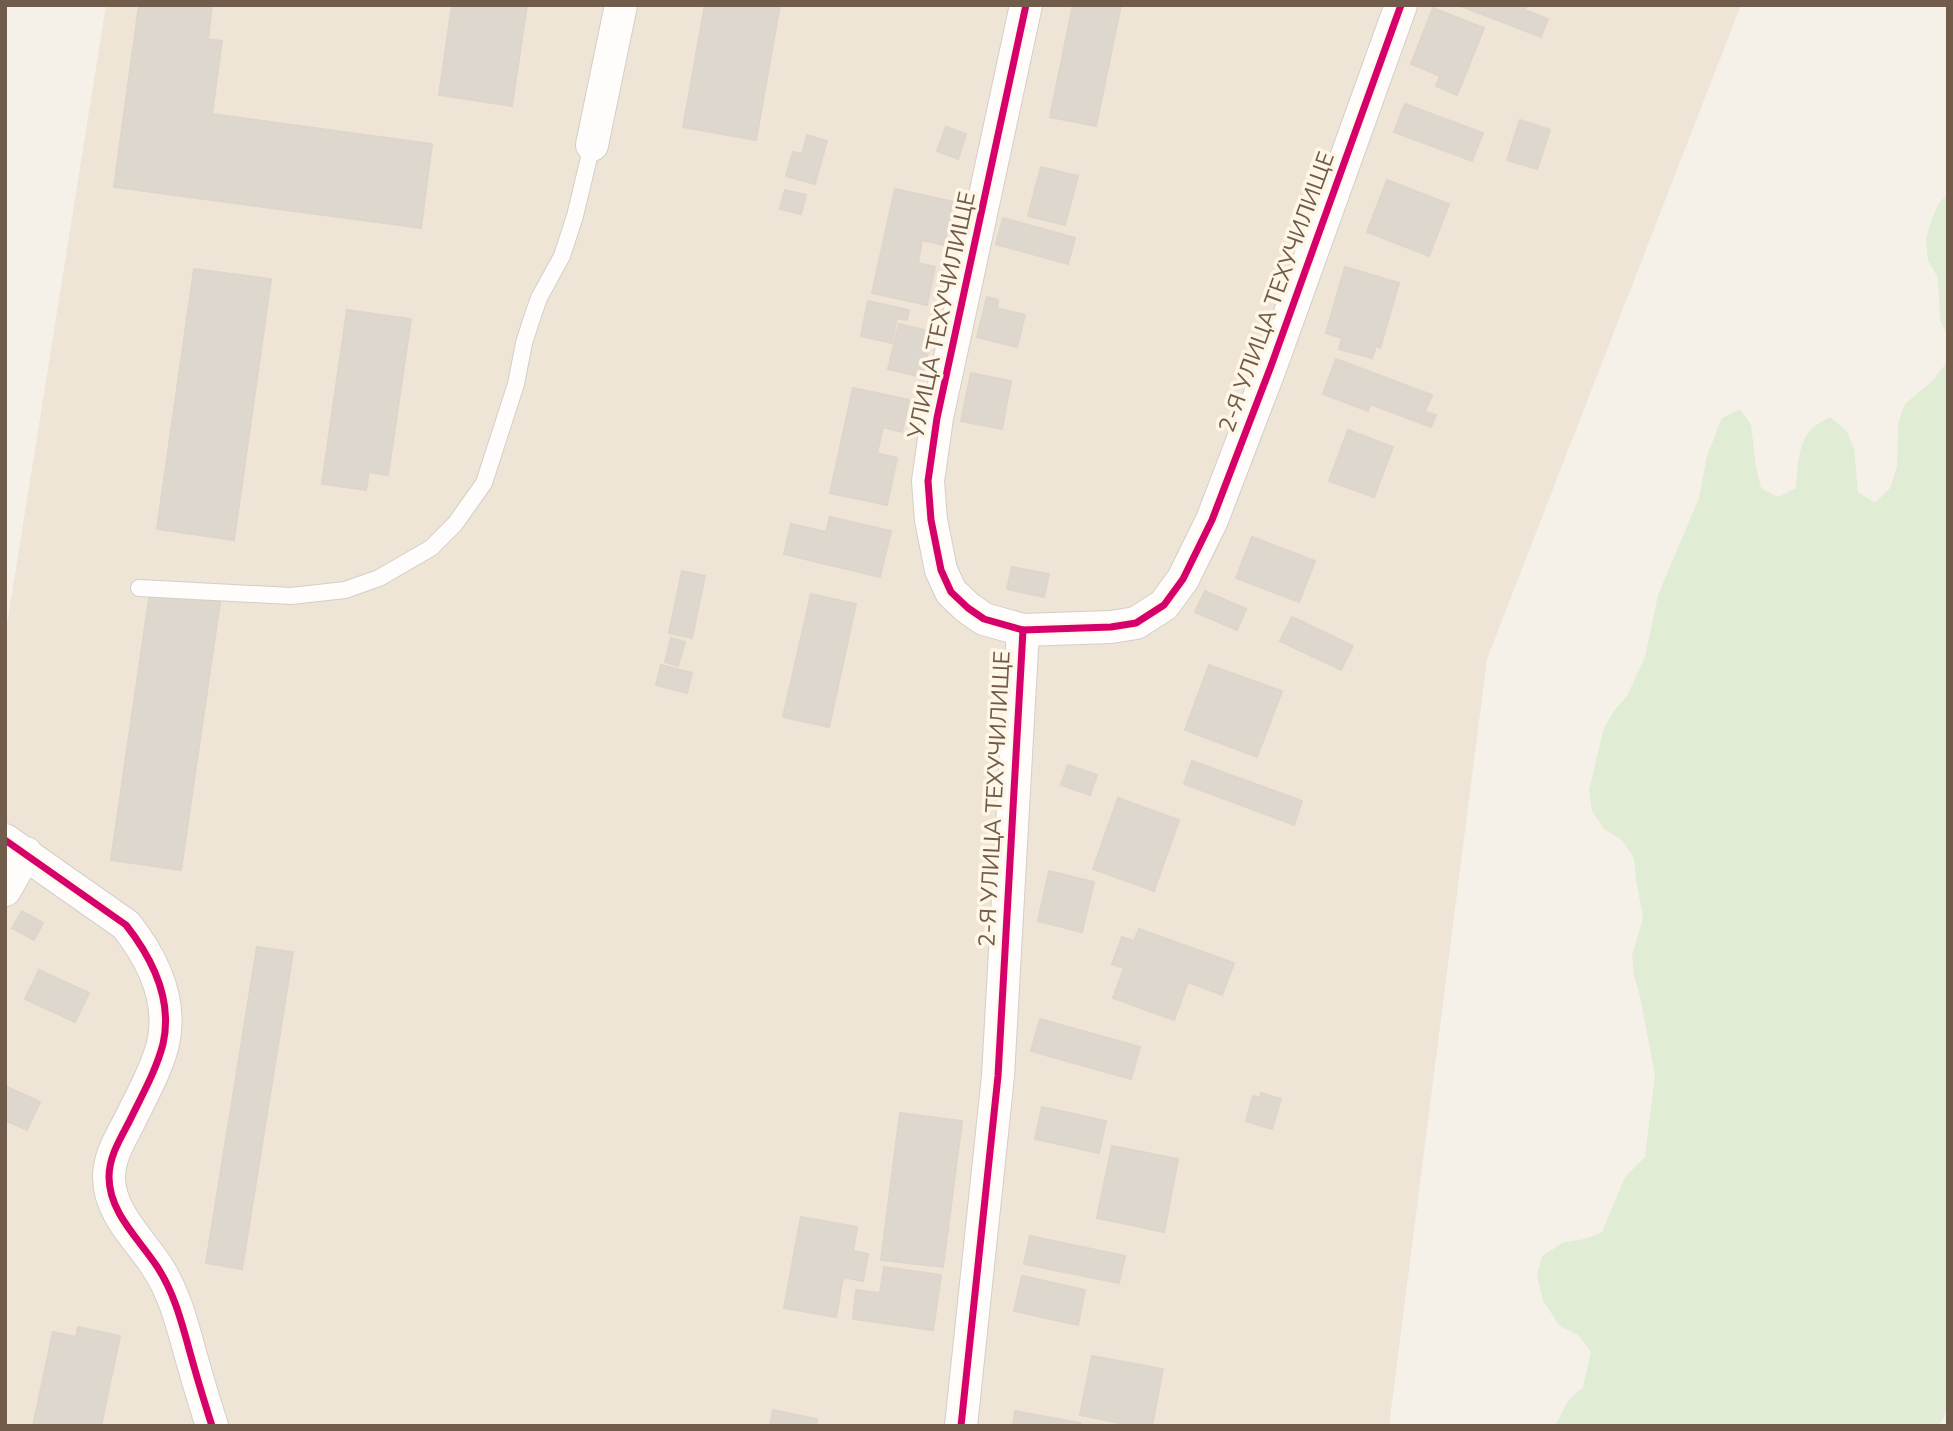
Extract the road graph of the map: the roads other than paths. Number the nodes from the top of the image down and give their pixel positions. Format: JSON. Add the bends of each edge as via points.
{"nodes":[{"id":1,"x":621,"y":5,"type":"edge"},
{"id":2,"x":1026,"y":5,"type":"edge"},
{"id":3,"x":1401,"y":5,"type":"edge"},
{"id":4,"x":592,"y":145,"type":"joint"},
{"id":5,"x":139,"y":588,"type":"dead end"},
{"id":6,"x":1023,"y":630,"type":"junction"},
{"id":7,"x":15,"y":847,"type":"edge"},
{"id":8,"x":5,"y":890,"type":"edge"},
{"id":9,"x":212,"y":1426,"type":"edge"},
{"id":10,"x":961,"y":1426,"type":"edge"}],
"edges":[{"from":1,"to":4,"type":"street"},
{"from":2,"to":6,"type":"street","name":"УЛИЦА ТЕХУЧИЛИЩЕ","via":[[937,418],[928,481],[930,520],[951,592],[984,619]]},
{"from":3,"to":6,"type":"street","name":"2-Я УЛИЦА ТЕХУЧИЛИЩЕ","via":[[1271,366],[1212,520],[1183,579],[1164,605],[1136,623]]},
{"from":4,"to":5,"type":"lane","via":[[575,216],[562,256],[532,318],[484,484],[431,548],[379,578],[345,590],[291,596]]},
{"from":6,"to":10,"type":"street","name":"2-Я УЛИЦА ТЕХУЧИЛИЩЕ","via":[[998,1076]]},
{"from":7,"to":8,"type":"street"},
{"from":7,"to":9,"type":"street","via":[[125,925],[152,963],[160,986],[163,1042],[114,1153],[109,1178],[118,1212],[170,1288]]}]}
